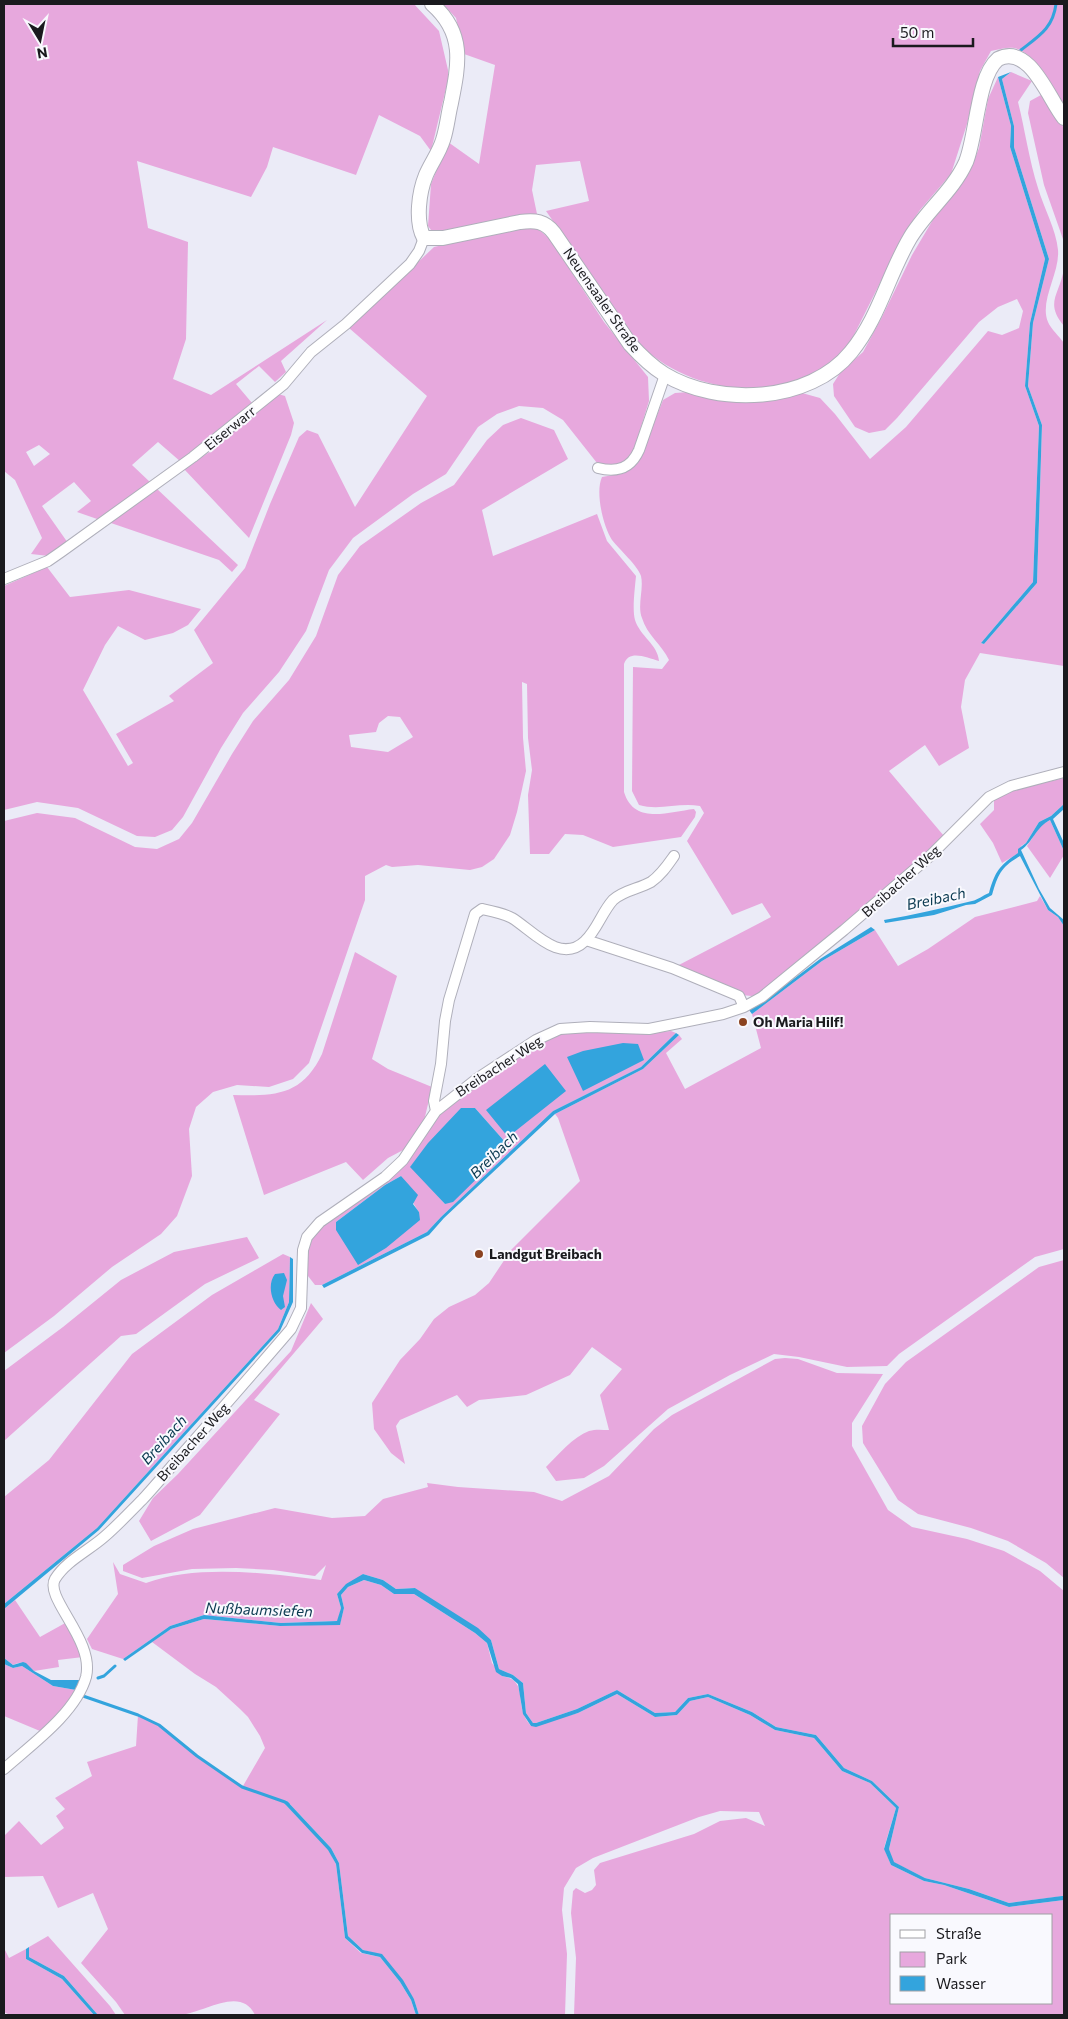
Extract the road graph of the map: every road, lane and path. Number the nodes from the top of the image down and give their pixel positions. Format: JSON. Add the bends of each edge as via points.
{"nodes":[{"id":1,"x":432,"y":4,"type":"edge"},
{"id":2,"x":1064,"y":118,"type":"edge"},
{"id":3,"x":424,"y":238,"type":"junction"},
{"id":4,"x":665,"y":375,"type":"junction"},
{"id":5,"x":598,"y":468,"type":"dead end"},
{"id":6,"x":4,"y":579,"type":"edge"},
{"id":7,"x":1064,"y":772,"type":"edge"},
{"id":8,"x":674,"y":856,"type":"dead end"},
{"id":9,"x":586,"y":940,"type":"junction"},
{"id":10,"x":744,"y":1008,"type":"junction"},
{"id":11,"x":436,"y":1111,"type":"junction"},
{"id":12,"x":4,"y":1769,"type":"edge"}],
"edges":[{"from":1,"to":3,"type":"street","via":[[448,21],[455,36],[457,69],[443,141],[423,186],[418,223]]},
{"from":2,"to":4,"type":"street","name":"Neuensaaler Straße","via":[[1027,63],[1013,56],[998,59],[987,74],[960,174],[911,236],[868,328],[837,367],[816,381],[784,392],[738,395],[692,386]]},
{"from":3,"to":4,"type":"street","name":"Neuensaaler Straße","via":[[443,238],[532,221],[546,224],[630,344],[642,358]]},
{"from":3,"to":6,"type":"street","name":"Eiserwarr","via":[[420,251],[410,264],[311,352],[284,384],[193,457],[61,552],[48,561]]},
{"from":4,"to":5,"type":"street","via":[[633,461],[615,471]]},
{"from":7,"to":10,"type":"street","name":"Breibacher Weg","via":[[1012,786],[989,797],[915,869],[762,997]]},
{"from":8,"to":9,"type":"street","via":[[650,882],[613,901]]},
{"from":9,"to":10,"type":"street","via":[[672,968],[739,996]]},
{"from":9,"to":11,"type":"street","name":"Breibacher Weg","via":[[572,948],[556,948],[511,918],[482,909],[475,914],[448,1007],[434,1100]]},
{"from":10,"to":11,"type":"street","name":"Breibacher Weg","via":[[655,1028],[575,1027],[549,1033],[478,1078]]},
{"from":11,"to":12,"type":"street","name":"Breibacher Weg","via":[[403,1160],[385,1177],[320,1222],[307,1237],[303,1250],[301,1308],[291,1329],[142,1500],[53,1582],[56,1599],[84,1647],[86,1677],[66,1711]]}]}
